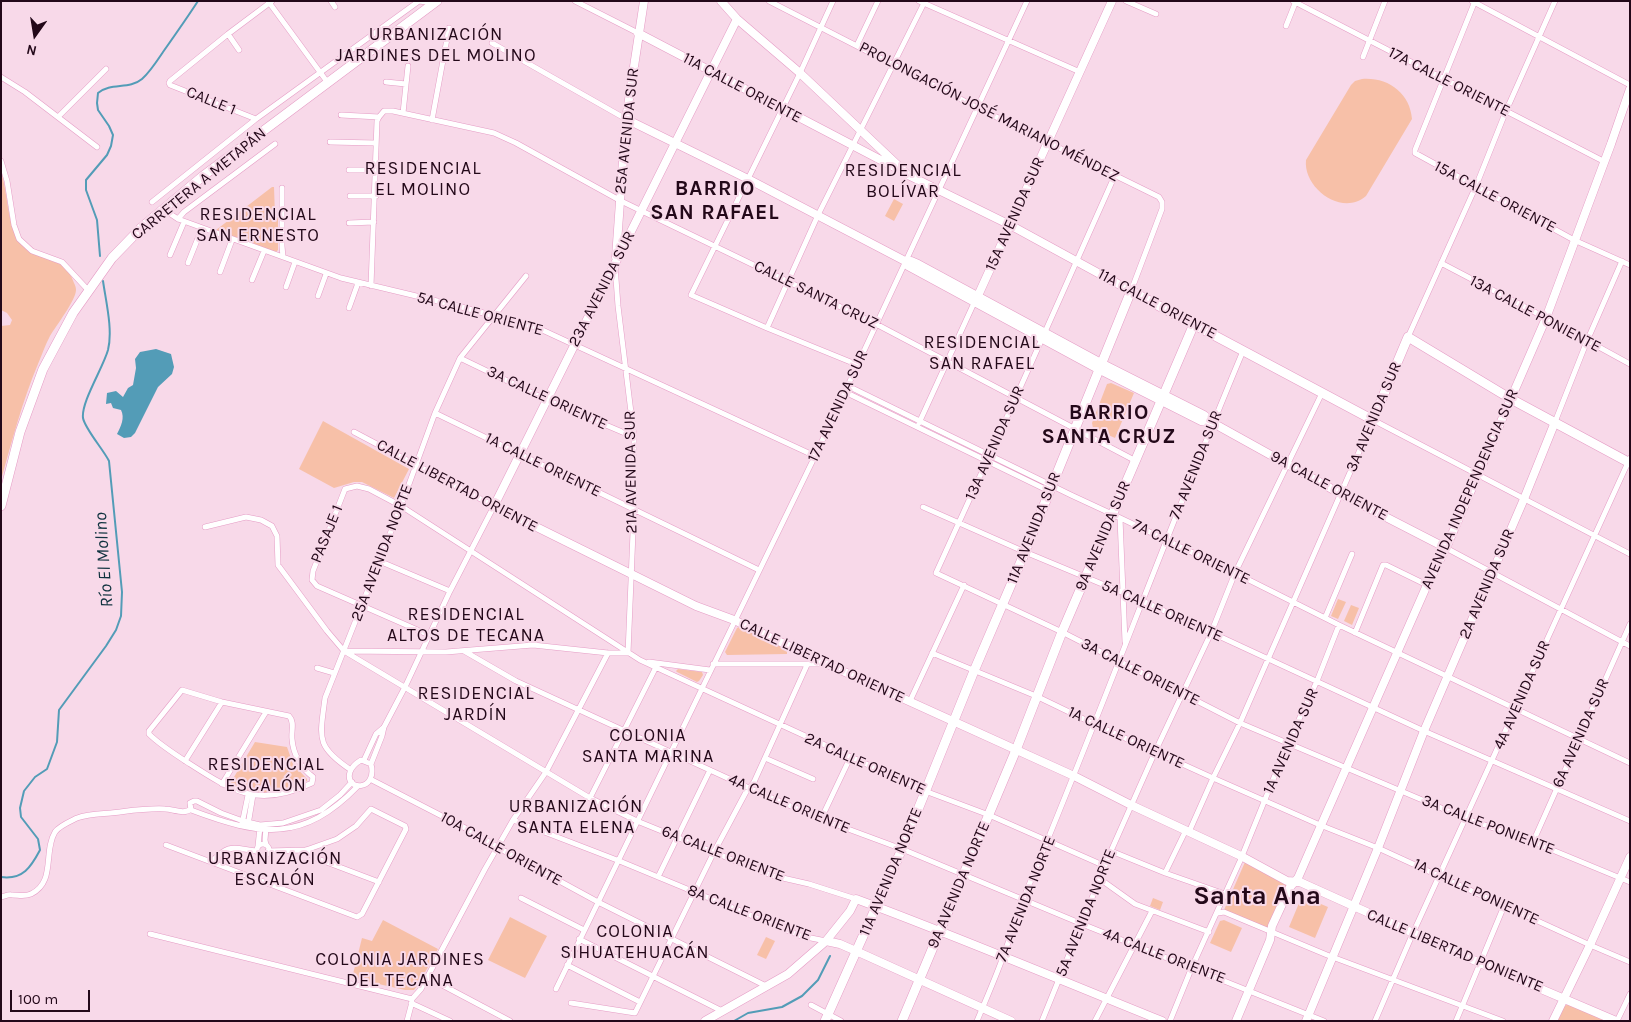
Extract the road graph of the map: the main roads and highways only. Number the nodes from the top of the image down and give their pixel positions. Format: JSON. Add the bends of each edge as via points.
{"nodes":[{"id":1,"x":644,"y":1,"type":"edge"},
{"id":2,"x":721,"y":1,"type":"edge"},
{"id":3,"x":1112,"y":1,"type":"edge"},
{"id":4,"x":429,"y":2,"type":"edge"},
{"id":5,"x":737,"y":20,"type":"junction"},
{"id":6,"x":638,"y":33,"type":"junction"},
{"id":7,"x":711,"y":72,"type":"junction"},
{"id":8,"x":1630,"y":89,"type":"edge"},
{"id":9,"x":626,"y":119,"type":"junction"},
{"id":10,"x":675,"y":144,"type":"junction"},
{"id":11,"x":908,"y":175,"type":"junction"},
{"id":12,"x":1010,"y":225,"type":"junction"},
{"id":13,"x":615,"y":262,"type":"junction"},
{"id":14,"x":1131,"y":290,"type":"junction"},
{"id":15,"x":976,"y":300,"type":"junction"},
{"id":16,"x":1194,"y":324,"type":"junction"},
{"id":17,"x":1099,"y":366,"type":"junction"},
{"id":18,"x":1162,"y":398,"type":"junction"},
{"id":19,"x":1511,"y":399,"type":"junction"},
{"id":20,"x":1373,"y":420,"type":"joint"},
{"id":21,"x":1555,"y":422,"type":"junction"},
{"id":22,"x":1629,"y":461,"type":"edge"},
{"id":23,"x":1,"y":506,"type":"edge"},
{"id":24,"x":494,"y":506,"type":"joint"},
{"id":25,"x":1446,"y":548,"type":"junction"},
{"id":26,"x":953,"y":721,"type":"junction"},
{"id":27,"x":1016,"y":750,"type":"junction"},
{"id":28,"x":1630,"y":857,"type":"edge"},
{"id":29,"x":1294,"y":883,"type":"junction"},
{"id":30,"x":877,"y":907,"type":"junction"},
{"id":31,"x":1353,"y":907,"type":"junction"},
{"id":32,"x":940,"y":932,"type":"junction"},
{"id":33,"x":826,"y":941,"type":"junction"},
{"id":34,"x":856,"y":951,"type":"junction"},
{"id":35,"x":920,"y":979,"type":"junction"},
{"id":36,"x":1565,"y":998,"type":"junction"},
{"id":37,"x":826,"y":1018,"type":"edge"},
{"id":38,"x":1308,"y":1018,"type":"edge"},
{"id":39,"x":705,"y":1021,"type":"edge"},
{"id":40,"x":902,"y":1021,"type":"edge"},
{"id":41,"x":1011,"y":1021,"type":"edge"},
{"id":42,"x":1162,"y":1021,"type":"edge"},
{"id":43,"x":1236,"y":1021,"type":"edge"},
{"id":44,"x":1553,"y":1021,"type":"edge"},
{"id":45,"x":1616,"y":1021,"type":"edge"}],
"edges":[{"from":1,"to":6,"type":"main road","name":"25A AVENIDA SUR"},
{"from":2,"to":5,"type":"main road"},
{"from":3,"to":12,"type":"main road","name":"15A AVENIDA SUR"},
{"from":4,"to":23,"type":"main road","name":"CARRETERA A METAPÁN","via":[[328,83],[203,176],[142,227],[112,258],[62,331],[43,369],[20,432]]},
{"from":5,"to":7,"type":"main road","name":"23A AVENIDA SUR"},
{"from":5,"to":11,"type":"main road","via":[[800,72]]},
{"from":6,"to":7,"type":"main road","name":"11A CALLE ORIENTE"},
{"from":6,"to":9,"type":"main road","name":"25A AVENIDA SUR"},
{"from":7,"to":10,"type":"main road","name":"23A AVENIDA SUR"},
{"from":7,"to":11,"type":"main road","name":"11A CALLE ORIENTE"},
{"from":8,"to":19,"type":"main road","name":"AVENIDA INDEPENDENCIA SUR","via":[[1546,318]]},
{"from":9,"to":10,"type":"main road","name":"9A CALLE ORIENTE"},
{"from":9,"to":13,"type":"main road","name":"25A AVENIDA SUR"},
{"from":10,"to":13,"type":"main road","name":"23A AVENIDA SUR"},
{"from":10,"to":15,"type":"main road","name":"9A CALLE ORIENTE","via":[[905,261],[918,264]]},
{"from":11,"to":12,"type":"main road","name":"11A CALLE ORIENTE"},
{"from":12,"to":14,"type":"main road","name":"11A CALLE ORIENTE"},
{"from":12,"to":15,"type":"main road","name":"15A AVENIDA SUR"},
{"from":13,"to":24,"type":"main road","name":"23A AVENIDA SUR"},
{"from":14,"to":16,"type":"main road","name":"11A CALLE ORIENTE"},
{"from":14,"to":17,"type":"main road","name":"11A AVENIDA SUR"},
{"from":15,"to":17,"type":"main road","name":"9A CALLE ORIENTE"},
{"from":16,"to":18,"type":"main road","name":"9A AVENIDA SUR"},
{"from":16,"to":20,"type":"main road","name":"11A CALLE ORIENTE"},
{"from":17,"to":18,"type":"main road","name":"9A CALLE ORIENTE"},
{"from":17,"to":26,"type":"main road","name":"11A AVENIDA SUR"},
{"from":18,"to":25,"type":"main road","name":"9A CALLE ORIENTE"},
{"from":18,"to":27,"type":"main road","name":"9A AVENIDA SUR","via":[[1116,516],[1085,577]]},
{"from":19,"to":20,"type":"main road","name":"3A AVENIDA SUR","via":[[1408,337]]},
{"from":19,"to":21,"type":"main road"},
{"from":19,"to":25,"type":"main road","name":"AVENIDA INDEPENDENCIA SUR"},
{"from":21,"to":22,"type":"main road"},
{"from":21,"to":31,"type":"main road","name":"2A AVENIDA SUR"},
{"from":24,"to":26,"type":"main road","name":"CALLE LIBERTAD ORIENTE","via":[[696,606],[734,620]]},
{"from":25,"to":29,"type":"main road","name":"AVENIDA INDEPENDENCIA SUR"},
{"from":26,"to":27,"type":"main road","name":"CALLE LIBERTAD ORIENTE"},
{"from":26,"to":30,"type":"main road","name":"11A AVENIDA NORTE"},
{"from":27,"to":29,"type":"main road","name":"CALLE LIBERTAD ORIENTE"},
{"from":27,"to":32,"type":"main road","name":"9A AVENIDA NORTE"},
{"from":28,"to":36,"type":"main road"},
{"from":29,"to":31,"type":"main road","name":"CALLE LIBERTAD PONIENTE","via":[[1300,882]]},
{"from":29,"to":43,"type":"main road","name":"AVENIDA INDEPENDENCIA SUR"},
{"from":30,"to":32,"type":"main road","name":"6A CALLE ORIENTE"},
{"from":30,"to":33,"type":"main road","name":"6A CALLE ORIENTE","via":[[856,899]]},
{"from":30,"to":34,"type":"main road","name":"11A AVENIDA NORTE"},
{"from":31,"to":36,"type":"main road","name":"CALLE LIBERTAD PONIENTE"},
{"from":31,"to":38,"type":"main road","name":"2A AVENIDA SUR"},
{"from":32,"to":35,"type":"main road","name":"9A AVENIDA NORTE"},
{"from":32,"to":42,"type":"main road","name":"6A CALLE ORIENTE"},
{"from":33,"to":34,"type":"main road","name":"8A CALLE ORIENTE"},
{"from":33,"to":39,"type":"main road","via":[[788,974]]},
{"from":34,"to":35,"type":"main road","name":"8A CALLE ORIENTE"},
{"from":34,"to":37,"type":"main road","name":"11A AVENIDA NORTE"},
{"from":35,"to":40,"type":"main road","name":"9A AVENIDA NORTE"},
{"from":35,"to":41,"type":"main road","name":"8A CALLE ORIENTE"},
{"from":36,"to":44,"type":"main road"},
{"from":36,"to":45,"type":"main road","name":"CALLE LIBERTAD PONIENTE"}]}
